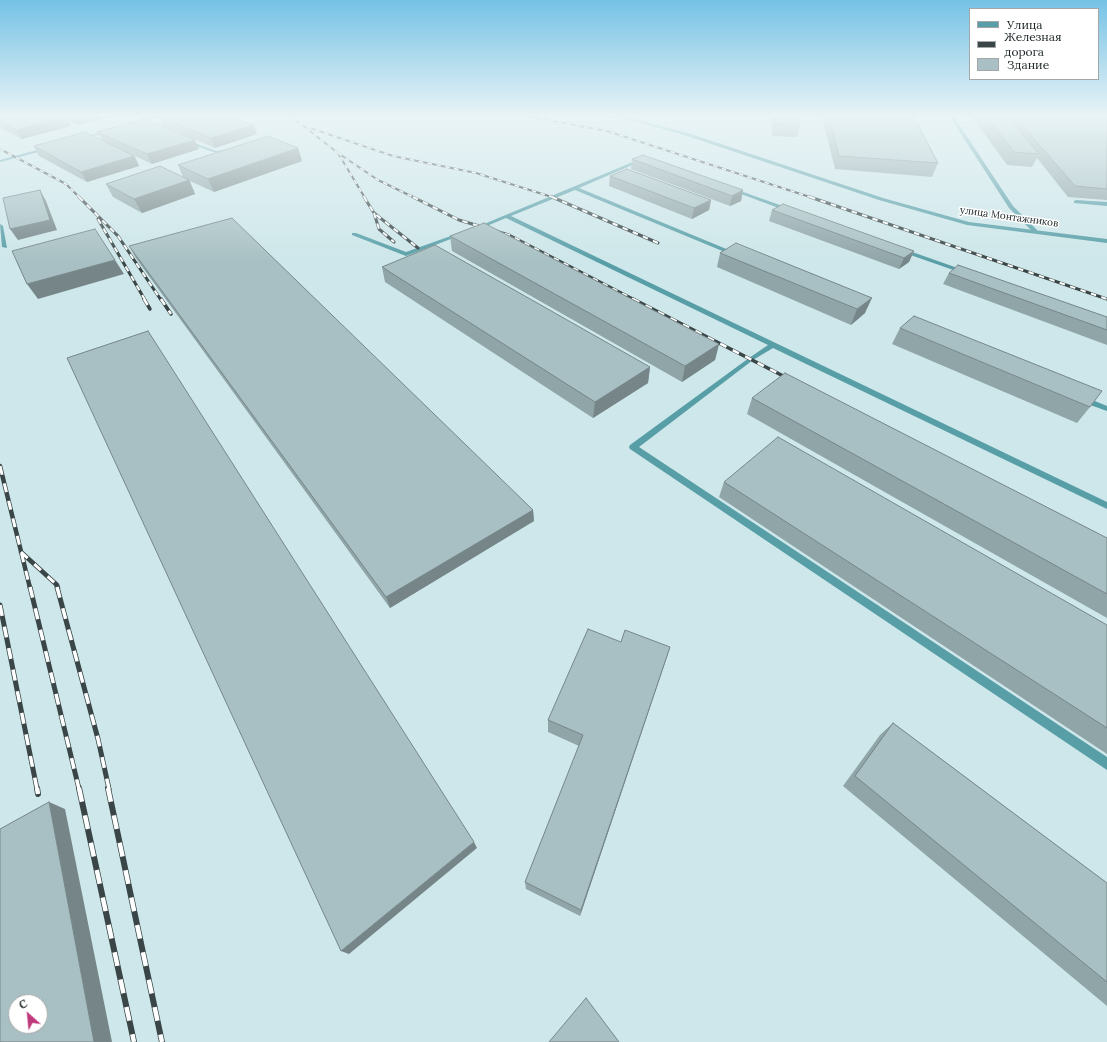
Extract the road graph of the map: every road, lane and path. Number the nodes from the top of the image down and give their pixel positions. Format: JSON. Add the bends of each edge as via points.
{"nodes":[{"id":1,"x":630,"y":166,"type":"edge"},
{"id":2,"x":780,"y":166,"type":"edge"},
{"id":3,"x":984,"y":166,"type":"edge"},
{"id":4,"x":574,"y":188,"type":"junction"},
{"id":5,"x":728,"y":188,"type":"edge"},
{"id":6,"x":1076,"y":202,"type":"dead end"},
{"id":7,"x":1107,"y":204,"type":"edge"},
{"id":8,"x":795,"y":212,"type":"edge"},
{"id":9,"x":506,"y":216,"type":"junction"},
{"id":10,"x":0,"y":226,"type":"edge"},
{"id":11,"x":472,"y":230,"type":"edge"},
{"id":12,"x":1035,"y":231,"type":"junction"},
{"id":13,"x":465,"y":232,"type":"edge"},
{"id":14,"x":354,"y":234,"type":"dead end"},
{"id":15,"x":1107,"y":241,"type":"edge"},
{"id":16,"x":5,"y":246,"type":"dead end"},
{"id":17,"x":892,"y":246,"type":"edge"},
{"id":18,"x":744,"y":258,"type":"edge"},
{"id":19,"x":973,"y":276,"type":"edge"},
{"id":20,"x":773,"y":345,"type":"junction"},
{"id":21,"x":1078,"y":397,"type":"edge"},
{"id":22,"x":1107,"y":409,"type":"edge"},
{"id":23,"x":1107,"y":506,"type":"edge"},
{"id":24,"x":1107,"y":764,"type":"edge"}],
"edges":[{"from":1,"to":4,"type":"lane"},
{"from":2,"to":12,"type":"street","name":"улица Монтажников","via":[[880,199],[969,224]]},
{"from":3,"to":12,"type":"lane","via":[[1011,207]]},
{"from":4,"to":9,"type":"lane"},
{"from":4,"to":18,"type":"lane"},
{"from":5,"to":8,"type":"lane"},
{"from":6,"to":7,"type":"lane"},
{"from":9,"to":11,"type":"lane"},
{"from":9,"to":20,"type":"lane"},
{"from":10,"to":16,"type":"street"},
{"from":12,"to":15,"type":"street","name":"улица Монтажников"},
{"from":13,"to":14,"type":"lane","via":[[406,254]]},
{"from":17,"to":19,"type":"lane"},
{"from":20,"to":23,"type":"lane"},
{"from":20,"to":24,"type":"lane","via":[[633,447]]},
{"from":21,"to":22,"type":"lane"}]}
